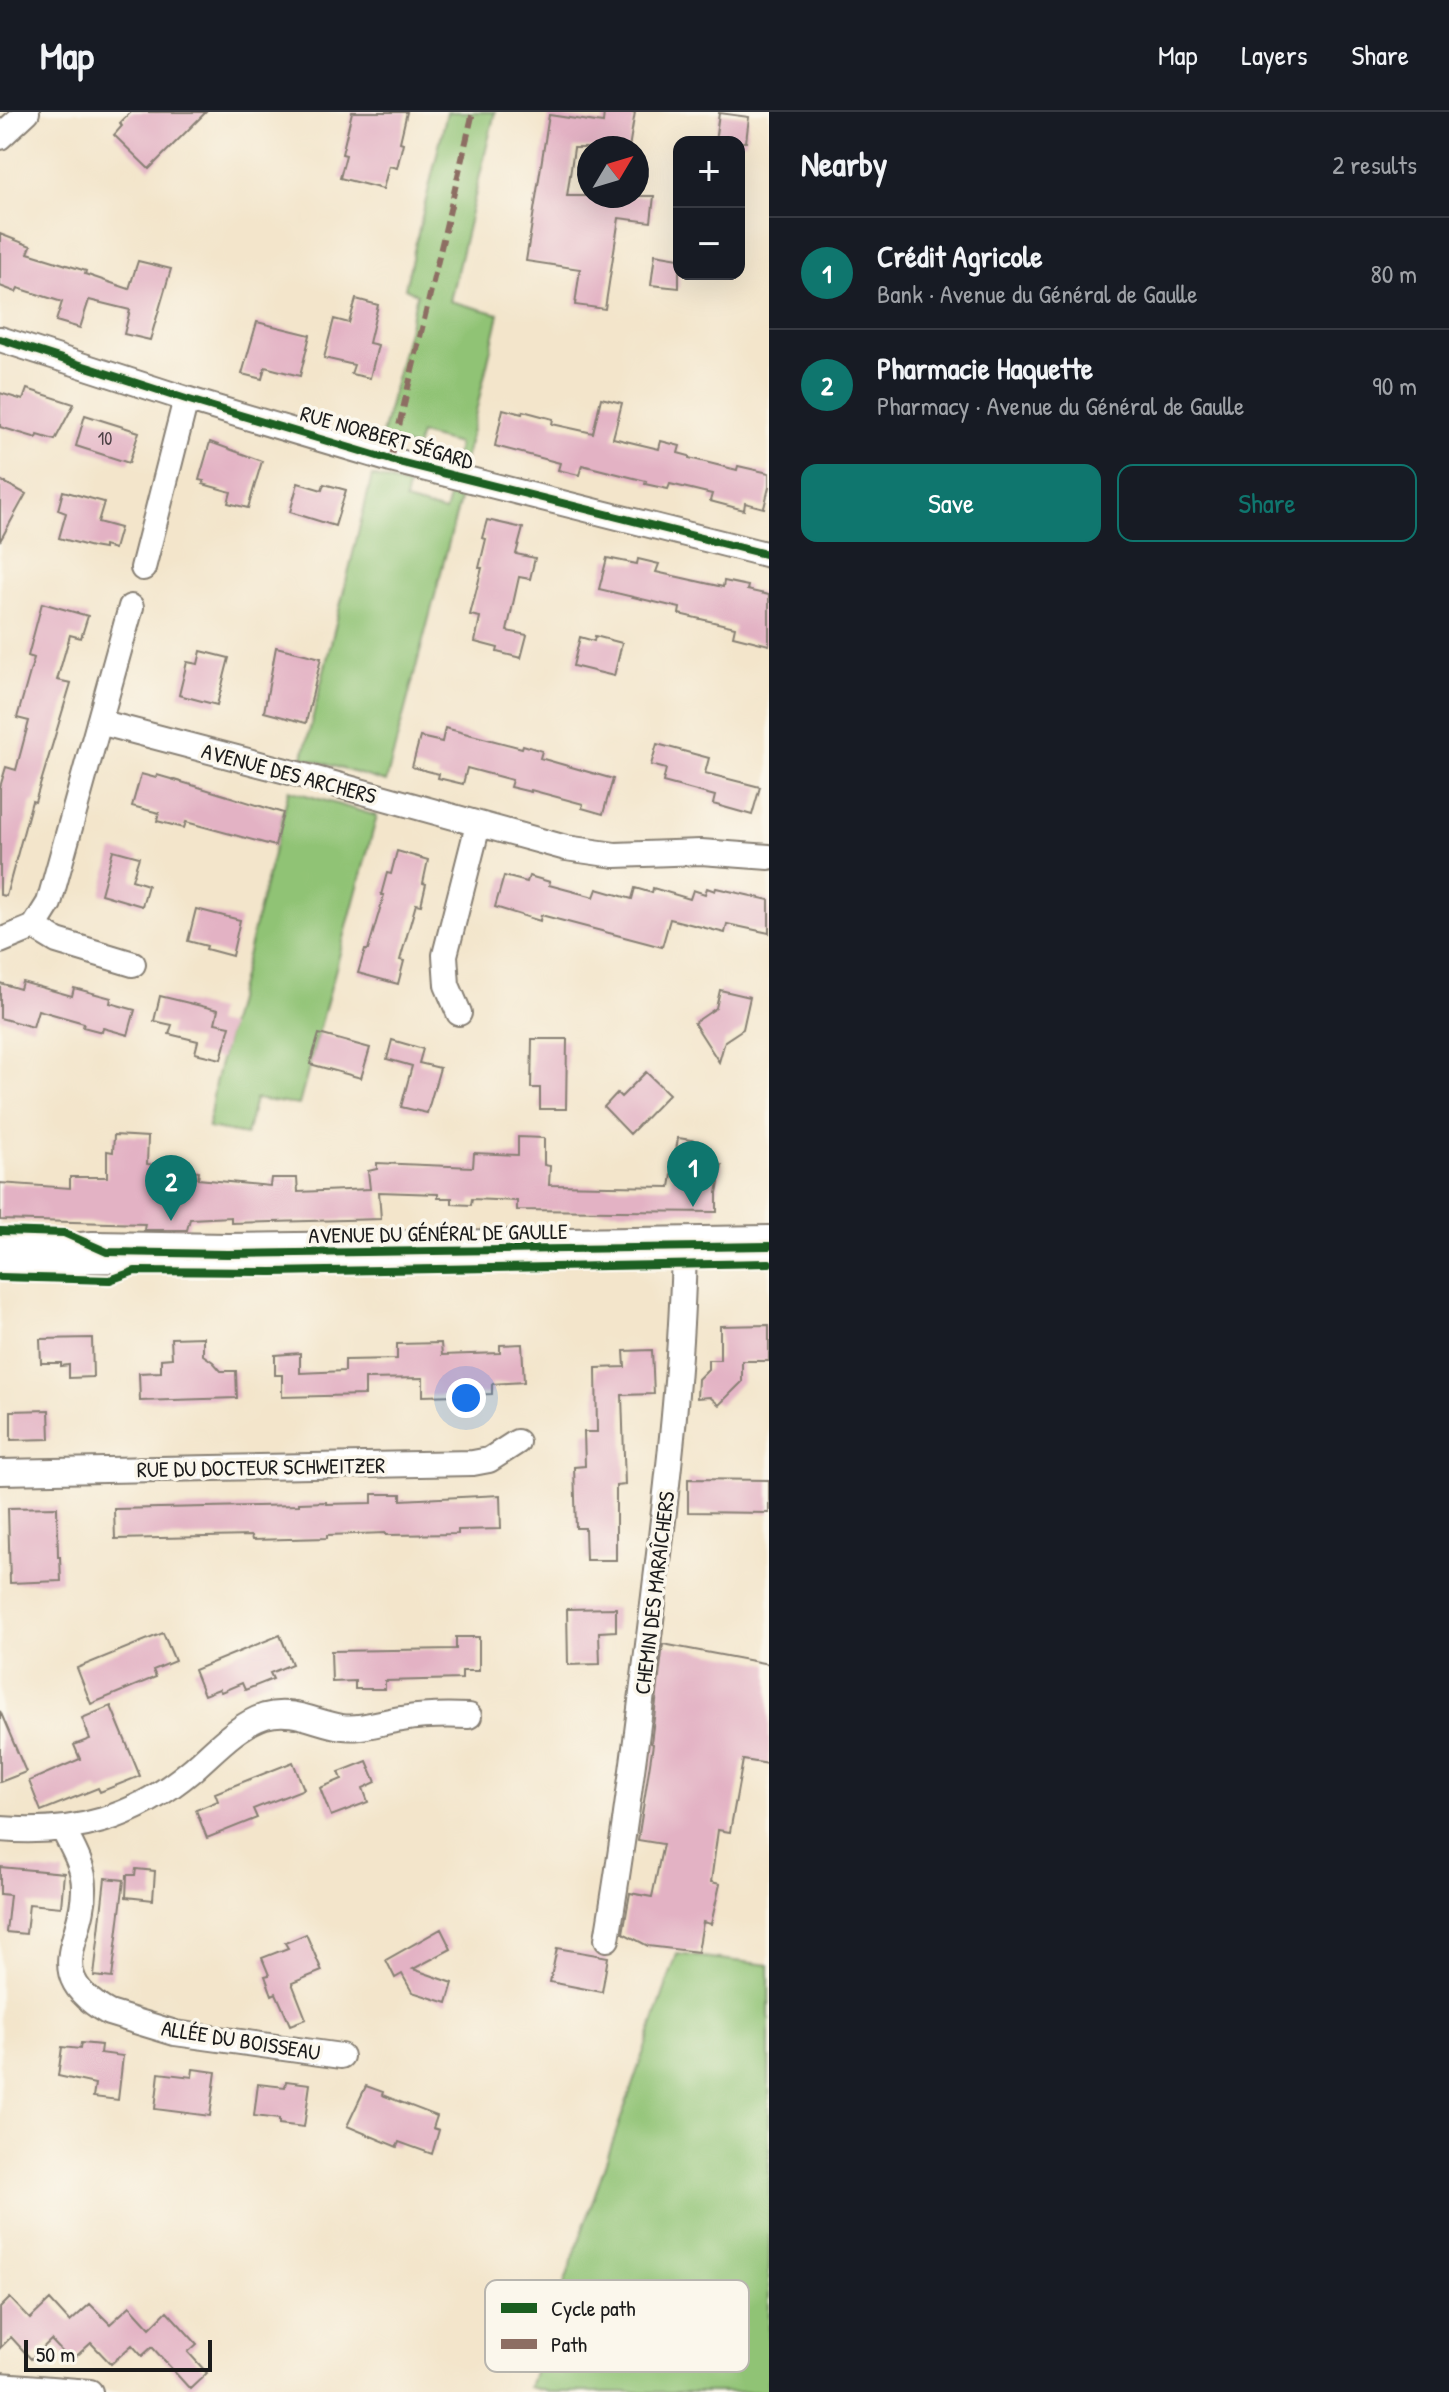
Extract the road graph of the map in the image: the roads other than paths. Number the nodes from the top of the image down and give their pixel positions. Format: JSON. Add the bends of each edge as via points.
{"nodes":[{"id":1,"x":27,"y":112,"type":"edge"},
{"id":2,"x":0,"y":137,"type":"edge"},
{"id":3,"x":0,"y":339,"type":"edge"},
{"id":4,"x":186,"y":399,"type":"junction"},
{"id":5,"x":769,"y":555,"type":"edge"},
{"id":6,"x":143,"y":568,"type":"dead end"},
{"id":7,"x":131,"y":607,"type":"dead end"},
{"id":8,"x":99,"y":722,"type":"junction"},
{"id":9,"x":478,"y":825,"type":"junction"},
{"id":10,"x":769,"y":857,"type":"edge"},
{"id":11,"x":34,"y":927,"type":"junction"},
{"id":12,"x":0,"y":941,"type":"edge"},
{"id":13,"x":133,"y":964,"type":"dead end"},
{"id":14,"x":459,"y":1013,"type":"dead end"},
{"id":15,"x":769,"y":1246,"type":"edge"},
{"id":16,"x":0,"y":1253,"type":"edge"},
{"id":17,"x":684,"y":1256,"type":"junction"},
{"id":18,"x":769,"y":1263,"type":"edge"},
{"id":19,"x":517,"y":1442,"type":"dead end"},
{"id":20,"x":0,"y":1472,"type":"edge"},
{"id":21,"x":469,"y":1716,"type":"dead end"},
{"id":22,"x":0,"y":1829,"type":"edge"},
{"id":23,"x":63,"y":1829,"type":"junction"},
{"id":24,"x":607,"y":1939,"type":"dead end"},
{"id":25,"x":341,"y":2056,"type":"dead end"},
{"id":26,"x":0,"y":2385,"type":"edge"},
{"id":27,"x":90,"y":2392,"type":"edge"}],
"edges":[{"from":1,"to":2,"type":"street"},
{"from":3,"to":4,"type":"street","name":"RUE NORBERT SÉGARD"},
{"from":4,"to":5,"type":"street","name":"RUE NORBERT SÉGARD","via":[[391,460]]},
{"from":4,"to":6,"type":"street"},
{"from":7,"to":8,"type":"street"},
{"from":8,"to":9,"type":"street","name":"AVENUE DES ARCHERS"},
{"from":8,"to":11,"type":"street","via":[[49,903]]},
{"from":9,"to":10,"type":"street","name":"AVENUE DES ARCHERS","via":[[602,854]]},
{"from":9,"to":14,"type":"street","via":[[445,955],[447,985]]},
{"from":11,"to":12,"type":"street"},
{"from":11,"to":13,"type":"street","via":[[57,941]]},
{"from":15,"to":17,"type":"main road","name":"AVENUE DU GÉNÉRAL DE GAULLE"},
{"from":16,"to":17,"type":"main road","name":"AVENUE DU GÉNÉRAL DE GAULLE"},
{"from":17,"to":18,"type":"main road","name":"AVENUE DU GÉNÉRAL DE GAULLE"},
{"from":17,"to":24,"type":"street","name":"CHEMIN DES MARAÎCHERS","via":[[660,1547]]},
{"from":19,"to":20,"type":"street","name":"RUE DU DOCTEUR SCHWEITZER","via":[[489,1460],[473,1463]]},
{"from":21,"to":23,"type":"street","via":[[420,1716],[350,1728],[292,1714],[266,1716],[137,1807]]},
{"from":22,"to":23,"type":"street"},
{"from":23,"to":25,"type":"street","name":"ALLÉE DU BOISSEAU","via":[[84,1888],[69,1963],[77,1984],[99,2007],[175,2033]]},
{"from":26,"to":27,"type":"street"}]}
